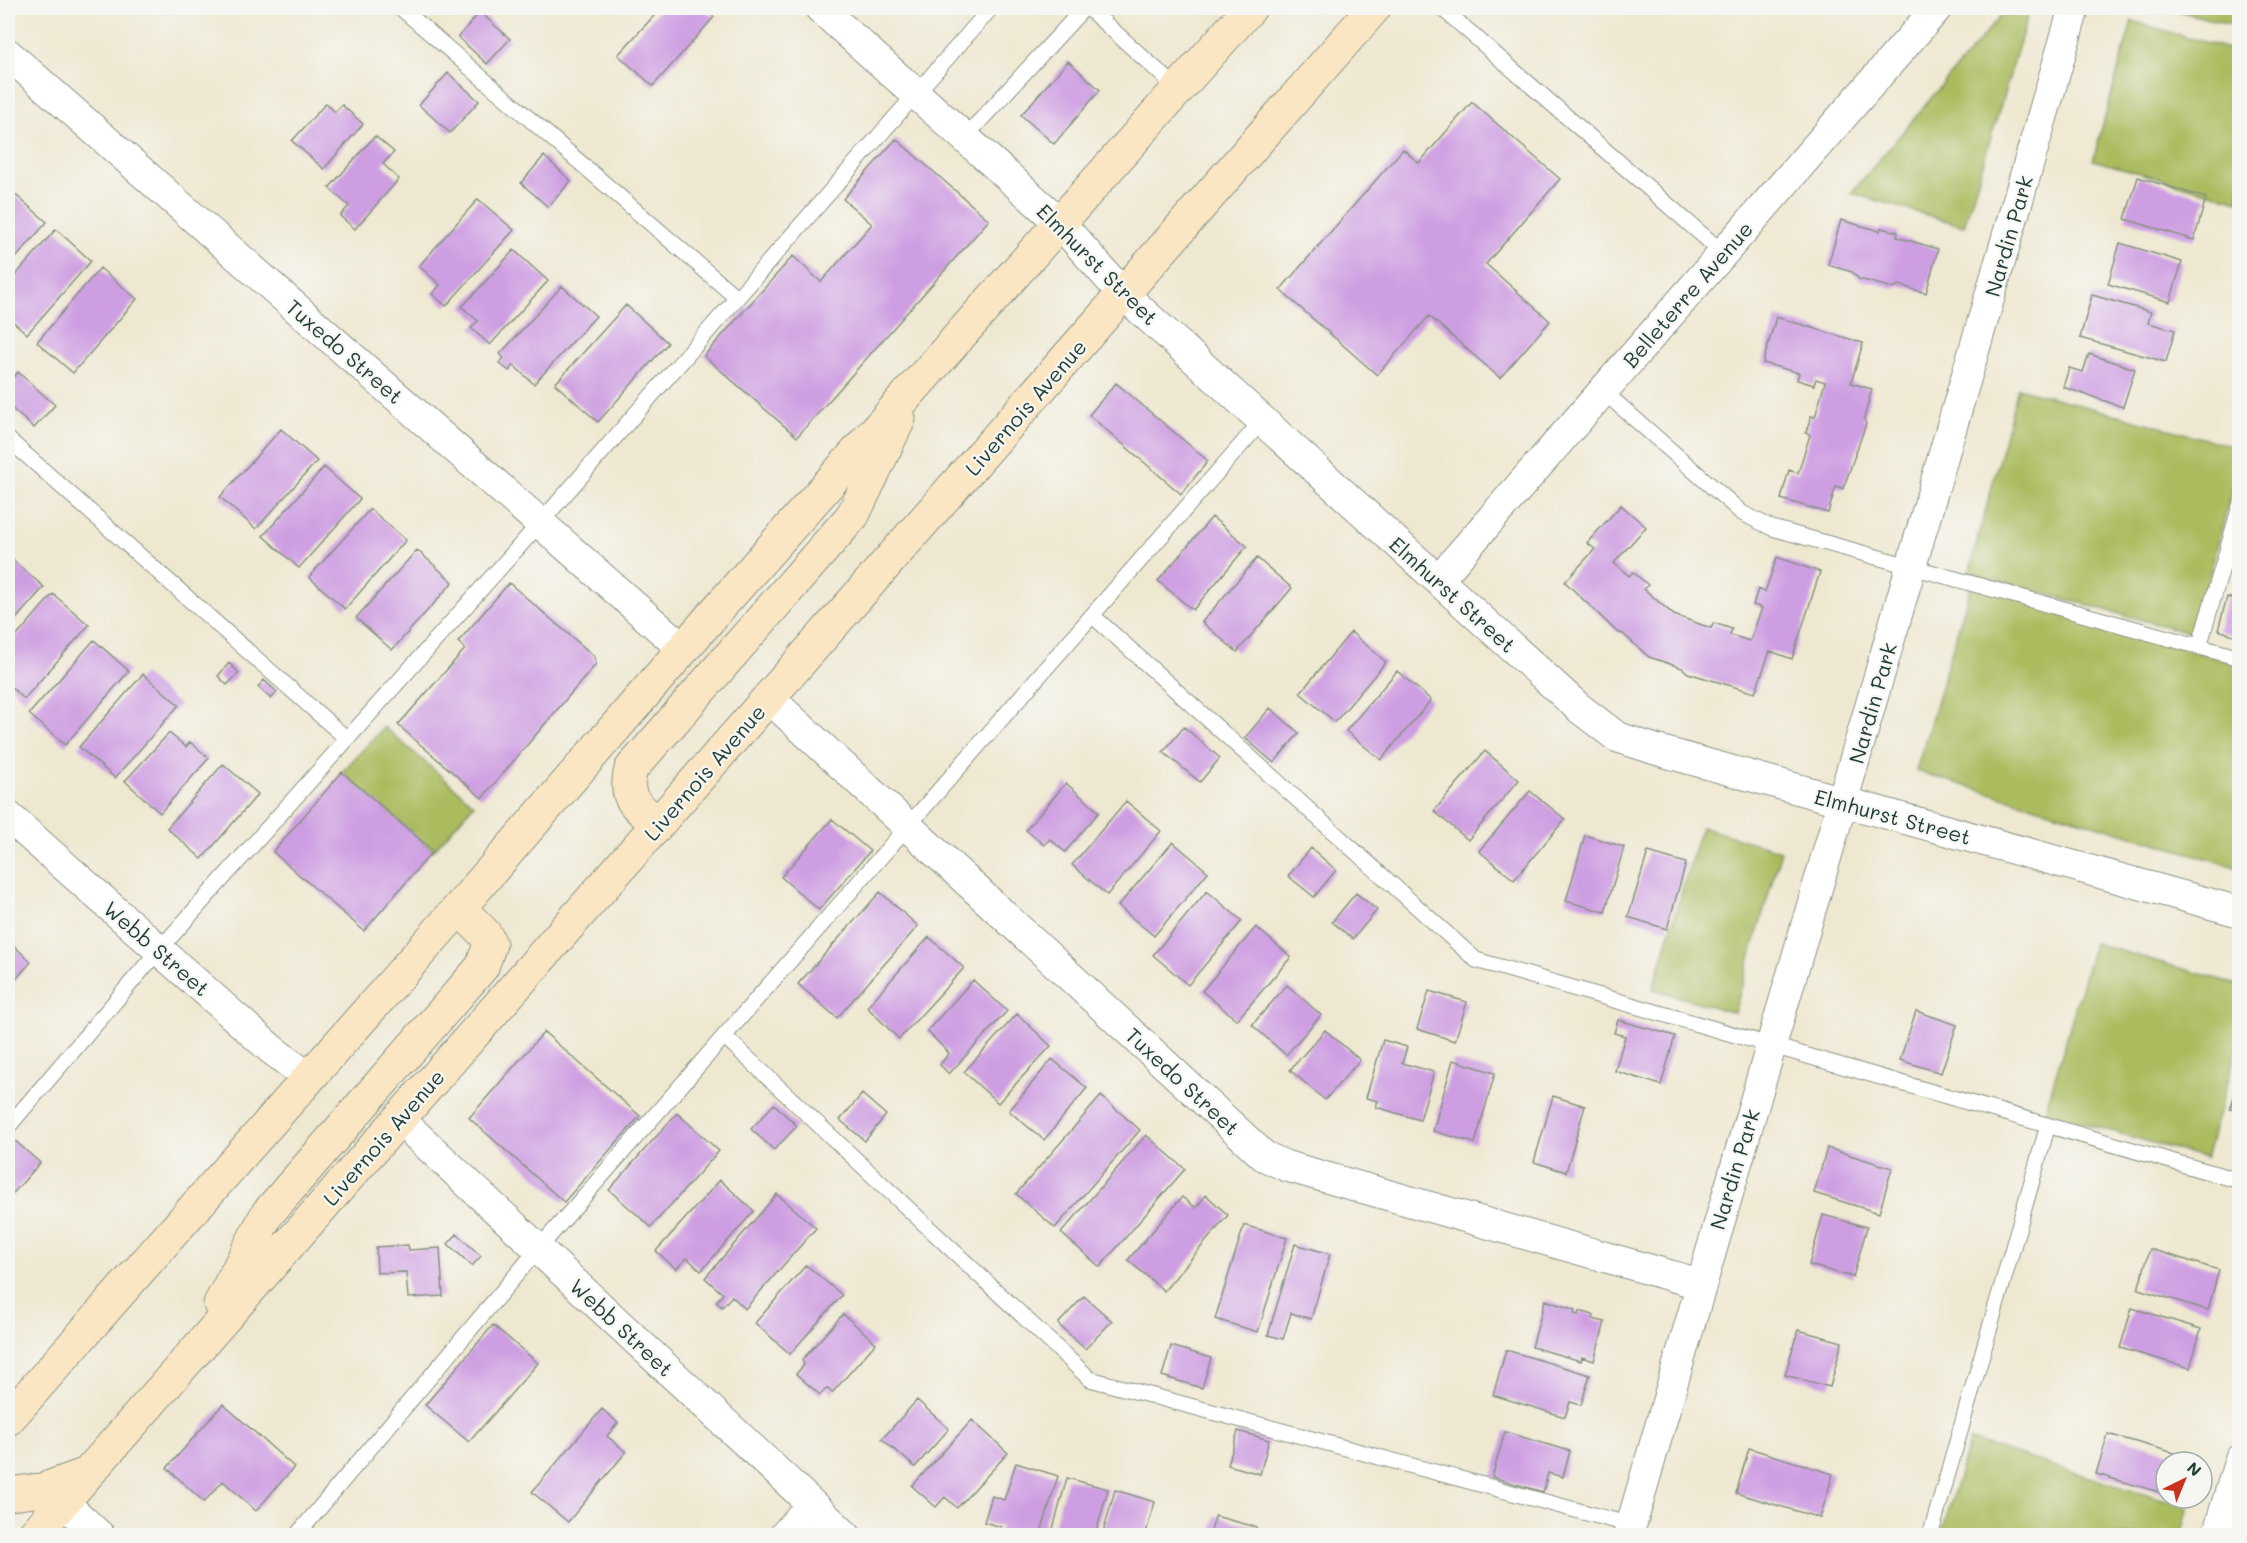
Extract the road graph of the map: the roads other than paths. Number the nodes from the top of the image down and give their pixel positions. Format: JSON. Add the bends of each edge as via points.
{"nodes":[{"id":1,"x":401,"y":8,"type":"edge"},
{"id":2,"x":820,"y":8,"type":"edge"},
{"id":3,"x":991,"y":8,"type":"edge"},
{"id":4,"x":1086,"y":8,"type":"edge"},
{"id":5,"x":1250,"y":8,"type":"edge"},
{"id":6,"x":1346,"y":8,"type":"edge"},
{"id":7,"x":1374,"y":8,"type":"edge"},
{"id":8,"x":1442,"y":8,"type":"edge"},
{"id":9,"x":1937,"y":8,"type":"edge"},
{"id":10,"x":2074,"y":8,"type":"edge"},
{"id":11,"x":8,"y":54,"type":"edge"},
{"id":12,"x":1178,"y":89,"type":"junction"},
{"id":13,"x":916,"y":94,"type":"junction"},
{"id":14,"x":1297,"y":95,"type":"junction"},
{"id":15,"x":965,"y":137,"type":"junction"},
{"id":16,"x":1059,"y":222,"type":"junction"},
{"id":17,"x":1723,"y":253,"type":"junction"},
{"id":18,"x":1123,"y":294,"type":"junction"},
{"id":19,"x":737,"y":298,"type":"junction"},
{"id":20,"x":917,"y":383,"type":"junction"},
{"id":21,"x":1603,"y":391,"type":"junction"},
{"id":22,"x":1263,"y":421,"type":"junction"},
{"id":23,"x":8,"y":439,"type":"edge"},
{"id":24,"x":2240,"y":506,"type":"edge"},
{"id":25,"x":540,"y":523,"type":"junction"},
{"id":26,"x":1911,"y":567,"type":"junction"},
{"id":27,"x":1438,"y":580,"type":"junction"},
{"id":28,"x":1093,"y":616,"type":"junction"},
{"id":29,"x":2199,"y":647,"type":"junction"},
{"id":30,"x":683,"y":649,"type":"junction"},
{"id":31,"x":2240,"y":658,"type":"edge"},
{"id":32,"x":769,"y":698,"type":"junction"},
{"id":33,"x":347,"y":739,"type":"junction"},
{"id":34,"x":1843,"y":803,"type":"junction"},
{"id":35,"x":8,"y":816,"type":"edge"},
{"id":36,"x":657,"y":823,"type":"junction"},
{"id":37,"x":909,"y":828,"type":"junction"},
{"id":38,"x":459,"y":908,"type":"junction"},
{"id":39,"x":2240,"y":912,"type":"edge"},
{"id":40,"x":159,"y":950,"type":"junction"},
{"id":41,"x":725,"y":1036,"type":"junction"},
{"id":42,"x":1771,"y":1044,"type":"junction"},
{"id":43,"x":308,"y":1077,"type":"junction"},
{"id":44,"x":398,"y":1118,"type":"junction"},
{"id":45,"x":2048,"y":1125,"type":"junction"},
{"id":46,"x":8,"y":1126,"type":"edge"},
{"id":47,"x":2240,"y":1181,"type":"edge"},
{"id":48,"x":538,"y":1249,"type":"junction"},
{"id":49,"x":1700,"y":1284,"type":"junction"},
{"id":50,"x":197,"y":1348,"type":"junction"},
{"id":51,"x":8,"y":1419,"type":"edge"},
{"id":52,"x":2240,"y":1459,"type":"edge"},
{"id":53,"x":85,"y":1475,"type":"junction"},
{"id":54,"x":8,"y":1494,"type":"edge"},
{"id":55,"x":62,"y":1501,"type":"junction"},
{"id":56,"x":812,"y":1504,"type":"junction"},
{"id":57,"x":1629,"y":1530,"type":"edge"},
{"id":58,"x":33,"y":1536,"type":"edge"},
{"id":59,"x":100,"y":1536,"type":"edge"},
{"id":60,"x":296,"y":1536,"type":"edge"},
{"id":61,"x":784,"y":1536,"type":"edge"},
{"id":62,"x":846,"y":1536,"type":"edge"},
{"id":63,"x":1930,"y":1536,"type":"edge"},
{"id":64,"x":2217,"y":1536,"type":"edge"}],
"edges":[{"from":1,"to":19,"type":"lane"},
{"from":2,"to":13,"type":"street","name":"Elmhurst Street"},
{"from":3,"to":13,"type":"lane"},
{"from":4,"to":12,"type":"lane"},
{"from":4,"to":15,"type":"lane"},
{"from":5,"to":12,"type":"main road"},
{"from":6,"to":14,"type":"main road"},
{"from":7,"to":14,"type":"main road","name":"Livernois Avenue"},
{"from":8,"to":17,"type":"lane"},
{"from":9,"to":17,"type":"street","name":"Belleterre Avenue"},
{"from":10,"to":26,"type":"street","name":"Nardin Park"},
{"from":11,"to":25,"type":"street","name":"Tuxedo Street"},
{"from":12,"to":16,"type":"main road"},
{"from":13,"to":15,"type":"street","name":"Elmhurst Street"},
{"from":13,"to":19,"type":"lane"},
{"from":14,"to":18,"type":"main road","name":"Livernois Avenue"},
{"from":15,"to":16,"type":"street","name":"Elmhurst Street"},
{"from":16,"to":18,"type":"street","name":"Elmhurst Street"},
{"from":16,"to":20,"type":"main road"},
{"from":17,"to":21,"type":"street","name":"Belleterre Avenue"},
{"from":18,"to":22,"type":"street","name":"Elmhurst Street"},
{"from":18,"to":32,"type":"main road","name":"Livernois Avenue"},
{"from":19,"to":25,"type":"lane"},
{"from":20,"to":30,"type":"main road"},
{"from":20,"to":36,"type":"main road","via":[[853,515],[630,770],[627,792],[631,800]]},
{"from":21,"to":26,"type":"lane","via":[[1742,513],[1772,528]]},
{"from":21,"to":27,"type":"street","name":"Belleterre Avenue"},
{"from":22,"to":27,"type":"street","name":"Elmhurst Street"},
{"from":22,"to":28,"type":"lane"},
{"from":23,"to":33,"type":"lane"},
{"from":24,"to":29,"type":"lane"},
{"from":25,"to":30,"type":"street","name":"Tuxedo Street"},
{"from":25,"to":33,"type":"lane"},
{"from":26,"to":29,"type":"lane"},
{"from":26,"to":34,"type":"street","name":"Nardin Park"},
{"from":27,"to":34,"type":"street","name":"Elmhurst Street","via":[[1579,708],[1617,737]]},
{"from":28,"to":37,"type":"lane"},
{"from":28,"to":42,"type":"lane","via":[[1476,960]]},
{"from":29,"to":31,"type":"lane"},
{"from":30,"to":38,"type":"main road"},
{"from":32,"to":36,"type":"main road","name":"Livernois Avenue"},
{"from":32,"to":37,"type":"street","name":"Tuxedo Street"},
{"from":33,"to":40,"type":"lane"},
{"from":34,"to":39,"type":"street","name":"Elmhurst Street"},
{"from":34,"to":42,"type":"street","name":"Nardin Park"},
{"from":35,"to":40,"type":"street","name":"Webb Street"},
{"from":36,"to":44,"type":"main road","name":"Livernois Avenue"},
{"from":37,"to":41,"type":"lane"},
{"from":37,"to":49,"type":"street","name":"Tuxedo Street","via":[[1264,1156],[1286,1166]]},
{"from":38,"to":43,"type":"main road"},
{"from":38,"to":50,"type":"main road","via":[[490,944],[482,967],[267,1214]]},
{"from":40,"to":43,"type":"street","name":"Webb Street"},
{"from":40,"to":46,"type":"lane"},
{"from":41,"to":48,"type":"lane"},
{"from":41,"to":57,"type":"lane","via":[[1090,1379]]},
{"from":42,"to":45,"type":"lane"},
{"from":42,"to":49,"type":"street","name":"Nardin Park"},
{"from":43,"to":51,"type":"main road"},
{"from":44,"to":48,"type":"street","name":"Webb Street"},
{"from":44,"to":50,"type":"main road","name":"Livernois Avenue"},
{"from":45,"to":47,"type":"lane"},
{"from":45,"to":63,"type":"lane"},
{"from":48,"to":56,"type":"street","name":"Webb Street"},
{"from":48,"to":60,"type":"lane"},
{"from":49,"to":57,"type":"street","name":"Nardin Park"},
{"from":50,"to":53,"type":"main road","name":"Livernois Avenue"},
{"from":52,"to":64,"type":"street"},
{"from":53,"to":54,"type":"main road","via":[[42,1490]]},
{"from":53,"to":55,"type":"main road","name":"Livernois Avenue"},
{"from":55,"to":58,"type":"main road","name":"Livernois Avenue"},
{"from":55,"to":59,"type":"street"},
{"from":56,"to":61,"type":"street"},
{"from":56,"to":62,"type":"street","name":"Webb Street"}]}
